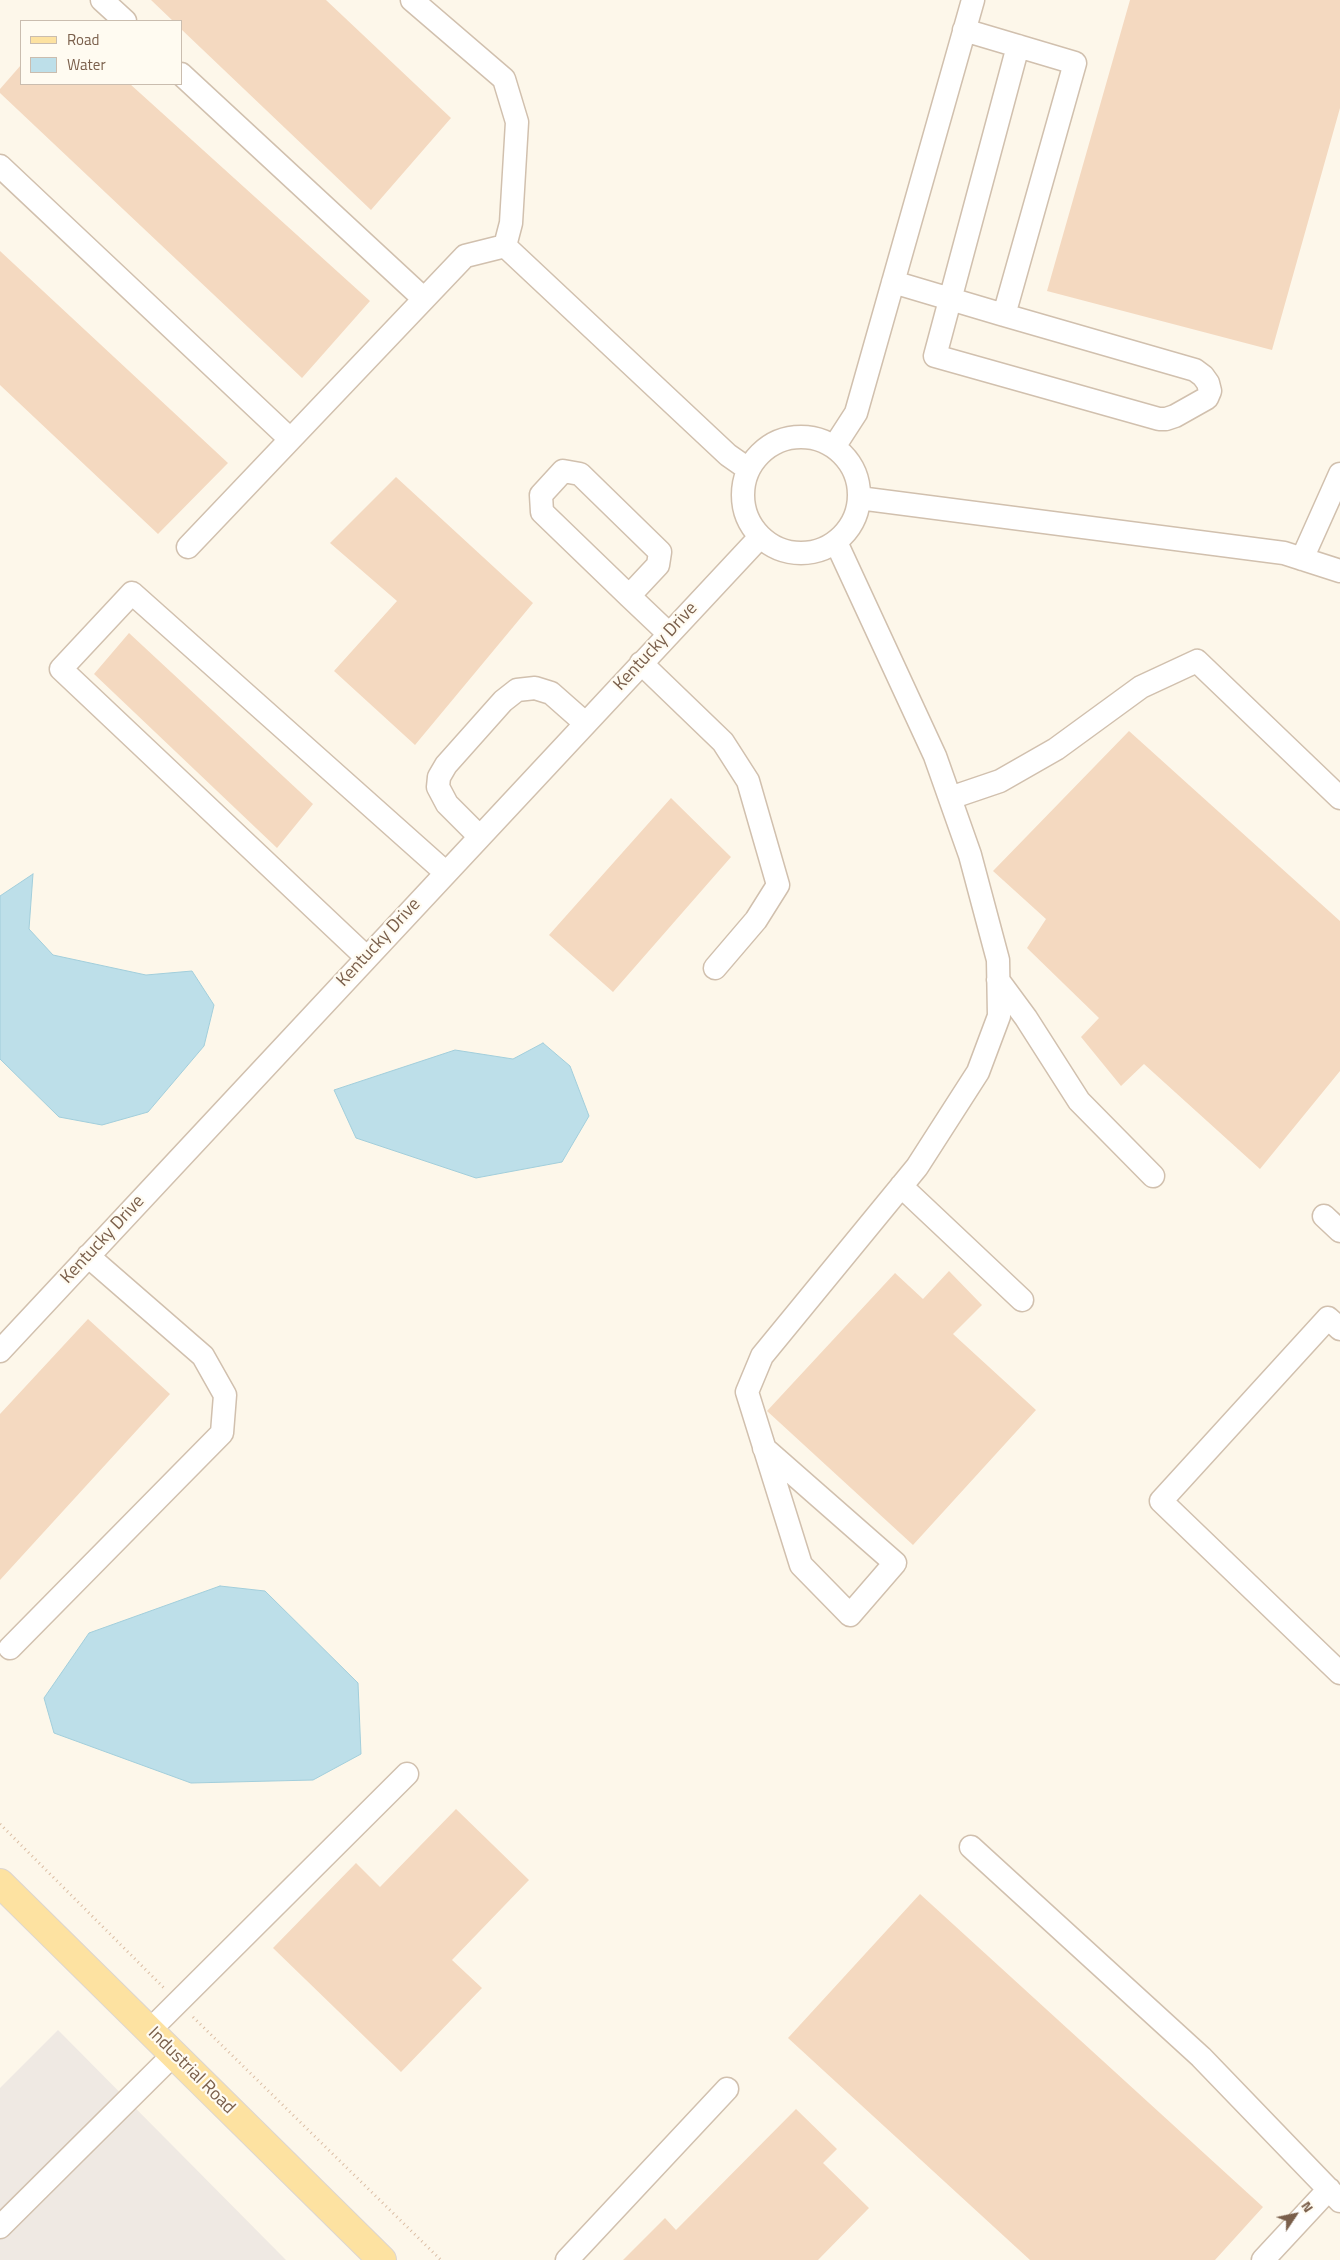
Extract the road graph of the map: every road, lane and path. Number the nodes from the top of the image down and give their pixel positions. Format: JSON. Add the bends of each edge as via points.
{"nodes":[{"id":1,"x":102,"y":0,"type":"edge"},
{"id":2,"x":412,"y":0,"type":"edge"},
{"id":3,"x":973,"y":0,"type":"edge"},
{"id":4,"x":124,"y":20,"type":"edge"},
{"id":5,"x":964,"y":30,"type":"junction"},
{"id":6,"x":1018,"y":46,"type":"junction"},
{"id":7,"x":182,"y":75,"type":"edge"},
{"id":8,"x":0,"y":166,"type":"edge"},
{"id":9,"x":505,"y":246,"type":"junction"},
{"id":10,"x":893,"y":282,"type":"junction"},
{"id":11,"x":424,"y":299,"type":"junction"},
{"id":12,"x":950,"y":299,"type":"junction"},
{"id":13,"x":1004,"y":315,"type":"junction"},
{"id":14,"x":290,"y":439,"type":"junction"},
{"id":15,"x":834,"y":447,"type":"junction"},
{"id":16,"x":748,"y":469,"type":"junction"},
{"id":17,"x":1340,"y":474,"type":"edge"},
{"id":18,"x":859,"y":498,"type":"junction"},
{"id":19,"x":760,"y":537,"type":"junction"},
{"id":20,"x":836,"y":542,"type":"junction"},
{"id":21,"x":188,"y":547,"type":"dead end"},
{"id":22,"x":1302,"y":559,"type":"junction"},
{"id":23,"x":1340,"y":571,"type":"edge"},
{"id":24,"x":629,"y":596,"type":"junction"},
{"id":25,"x":669,"y":634,"type":"junction"},
{"id":26,"x":642,"y":663,"type":"junction"},
{"id":27,"x":585,"y":723,"type":"junction"},
{"id":28,"x":950,"y":798,"type":"junction"},
{"id":29,"x":1340,"y":798,"type":"edge"},
{"id":30,"x":479,"y":836,"type":"junction"},
{"id":31,"x":445,"y":872,"type":"junction"},
{"id":32,"x":366,"y":957,"type":"junction"},
{"id":33,"x":715,"y":968,"type":"dead end"},
{"id":34,"x":998,"y":980,"type":"junction"},
{"id":35,"x":1153,"y":1176,"type":"dead end"},
{"id":36,"x":901,"y":1186,"type":"junction"},
{"id":37,"x":88,"y":1256,"type":"junction"},
{"id":38,"x":1022,"y":1300,"type":"dead end"},
{"id":39,"x":1340,"y":1329,"type":"edge"},
{"id":40,"x":0,"y":1351,"type":"edge"},
{"id":41,"x":764,"y":1448,"type":"junction"},
{"id":42,"x":10,"y":1648,"type":"dead end"},
{"id":43,"x":1340,"y":1673,"type":"edge"},
{"id":44,"x":407,"y":1774,"type":"dead end"},
{"id":45,"x":0,"y":1824,"type":"edge"},
{"id":46,"x":971,"y":1847,"type":"dead end"},
{"id":47,"x":0,"y":1882,"type":"edge"},
{"id":48,"x":156,"y":1980,"type":"dead end"},
{"id":49,"x":200,"y":2023,"type":"dead end"},
{"id":50,"x":150,"y":2030,"type":"junction"},
{"id":51,"x":174,"y":2054,"type":"junction"},
{"id":52,"x":727,"y":2089,"type":"dead end"},
{"id":53,"x":1334,"y":2195,"type":"edge"},
{"id":54,"x":0,"y":2227,"type":"edge"},
{"id":55,"x":382,"y":2260,"type":"edge"},
{"id":56,"x":441,"y":2260,"type":"edge"},
{"id":57,"x":567,"y":2260,"type":"edge"},
{"id":58,"x":1263,"y":2260,"type":"edge"}],
"edges":[{"from":1,"to":4,"type":"street"},
{"from":2,"to":9,"type":"street","via":[[504,79],[517,122],[511,223]]},
{"from":3,"to":5,"type":"street"},
{"from":5,"to":6,"type":"street"},
{"from":5,"to":10,"type":"street"},
{"from":6,"to":12,"type":"street"},
{"from":6,"to":13,"type":"street","via":[[1075,63]]},
{"from":7,"to":11,"type":"street"},
{"from":8,"to":14,"type":"street"},
{"from":9,"to":11,"type":"street","via":[[465,256]]},
{"from":9,"to":16,"type":"street","via":[[728,455]]},
{"from":10,"to":12,"type":"street"},
{"from":10,"to":15,"type":"street","via":[[856,413]]},
{"from":11,"to":14,"type":"street"},
{"from":12,"to":13,"type":"street"},
{"from":12,"to":13,"type":"street","via":[[935,356],[1159,419],[1175,416],[1207,398],[1210,391],[1203,376],[1195,370]]},
{"from":14,"to":21,"type":"street"},
{"from":15,"to":16,"type":"street","via":[[816,438],[796,436],[776,441],[760,453]]},
{"from":15,"to":18,"type":"street","via":[[848,460],[857,478]]},
{"from":16,"to":19,"type":"street","via":[[742,492],[746,516]]},
{"from":17,"to":22,"type":"street"},
{"from":18,"to":20,"type":"street","via":[[856,515]]},
{"from":18,"to":22,"type":"street","via":[[1274,552]]},
{"from":19,"to":20,"type":"street","via":[[777,548],[797,554],[818,551]]},
{"from":19,"to":25,"type":"street","name":"Kentucky Drive"},
{"from":20,"to":28,"type":"street","via":[[935,756]]},
{"from":22,"to":23,"type":"street"},
{"from":24,"to":24,"type":"street","via":[[542,512],[541,495],[563,471],[580,474],[660,552],[658,565]]},
{"from":24,"to":25,"type":"street"},
{"from":25,"to":26,"type":"street","name":"Kentucky Drive"},
{"from":26,"to":27,"type":"street","name":"Kentucky Drive"},
{"from":26,"to":33,"type":"street","via":[[723,742],[748,781],[778,885],[756,920]]},
{"from":27,"to":30,"type":"street","name":"Kentucky Drive"},
{"from":27,"to":30,"type":"street","via":[[551,693],[535,688],[517,690],[503,701],[439,777],[438,788],[447,804]]},
{"from":28,"to":29,"type":"street","via":[[1000,781],[1056,749],[1141,688],[1197,661]]},
{"from":28,"to":34,"type":"street","via":[[970,855],[998,960]]},
{"from":30,"to":31,"type":"street","name":"Kentucky Drive"},
{"from":31,"to":32,"type":"street","name":"Kentucky Drive"},
{"from":31,"to":32,"type":"street","via":[[132,593],[67,662],[61,669]]},
{"from":32,"to":37,"type":"street","name":"Kentucky Drive"},
{"from":34,"to":35,"type":"street","via":[[1079,1101]]},
{"from":34,"to":36,"type":"street","via":[[999,1016],[978,1072],[917,1167]]},
{"from":36,"to":38,"type":"street"},
{"from":36,"to":41,"type":"street","via":[[762,1356],[746,1392]]},
{"from":37,"to":40,"type":"street","name":"Kentucky Drive"},
{"from":37,"to":42,"type":"street","via":[[202,1356],[225,1395],[222,1433]]},
{"from":39,"to":43,"type":"street","via":[[1328,1318],[1161,1501]]},
{"from":41,"to":41,"type":"street","via":[[894,1563],[850,1615],[801,1565]]},
{"from":44,"to":50,"type":"street"},
{"from":45,"to":48,"type":"path"},
{"from":46,"to":53,"type":"street","via":[[1201,2056]]},
{"from":47,"to":50,"type":"main road","name":"Industrial Road"},
{"from":49,"to":56,"type":"path"},
{"from":50,"to":51,"type":"main road","name":"Industrial Road"},
{"from":51,"to":54,"type":"street"},
{"from":51,"to":55,"type":"main road","name":"Industrial Road"},
{"from":52,"to":57,"type":"street"},
{"from":53,"to":58,"type":"street"}]}
